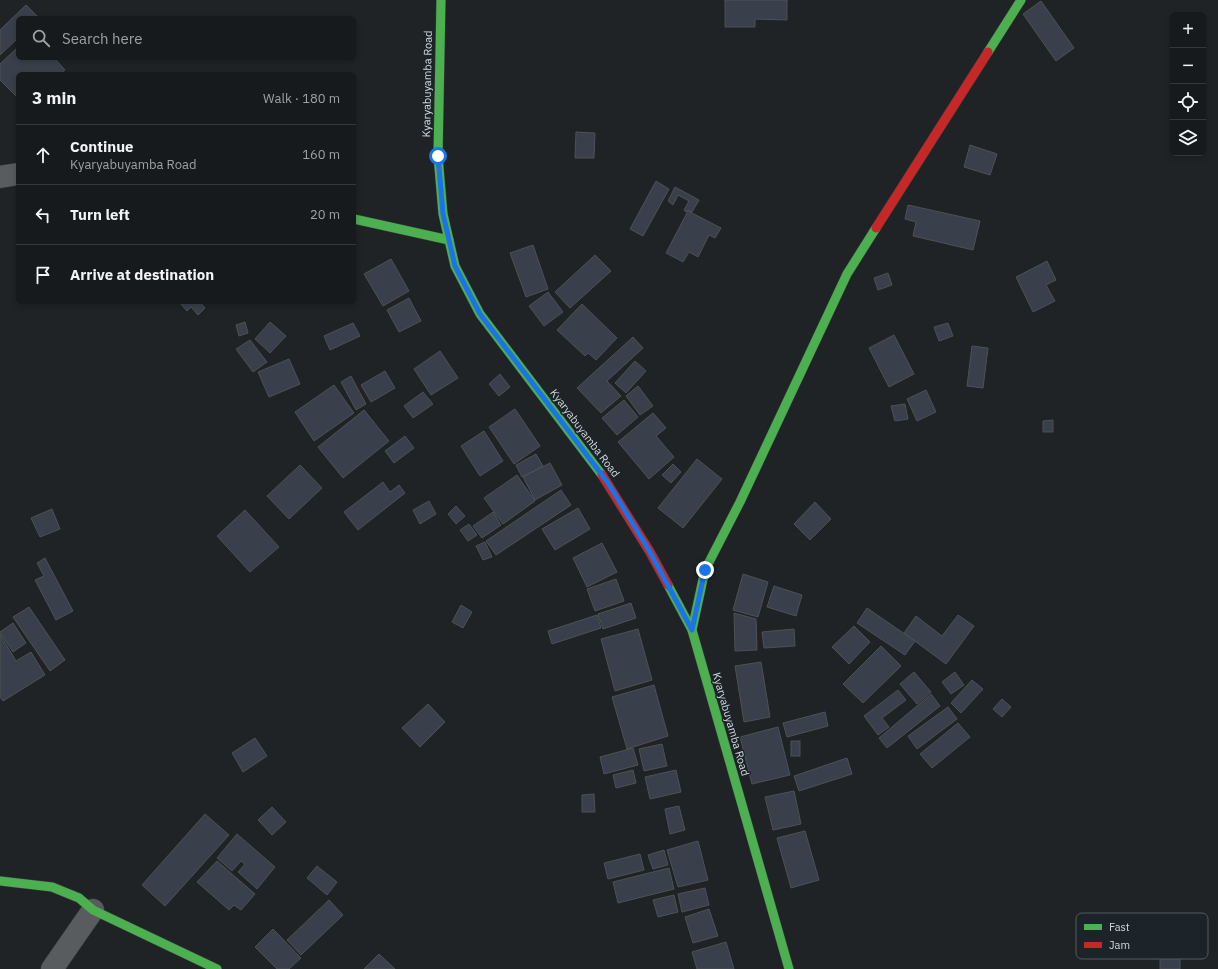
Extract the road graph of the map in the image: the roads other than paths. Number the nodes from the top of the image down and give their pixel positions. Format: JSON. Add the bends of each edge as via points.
{"nodes":[{"id":1,"x":441,"y":0,"type":"edge"},
{"id":2,"x":1021,"y":0,"type":"edge"},
{"id":3,"x":16,"y":174,"type":"edge"},
{"id":4,"x":0,"y":177,"type":"edge"},
{"id":5,"x":356,"y":219,"type":"edge"},
{"id":6,"x":449,"y":240,"type":"junction"},
{"id":7,"x":692,"y":630,"type":"junction"},
{"id":8,"x":0,"y":881,"type":"edge"},
{"id":9,"x":93,"y":910,"type":"junction"},
{"id":10,"x":52,"y":969,"type":"edge"},
{"id":11,"x":217,"y":969,"type":"edge"},
{"id":12,"x":789,"y":969,"type":"edge"}],
"edges":[{"from":1,"to":6,"type":"street","name":"Kyaryabuyamba Road","via":[[438,156],[443,214]]},
{"from":2,"to":7,"type":"street","via":[[847,274],[740,502],[705,570]]},
{"from":3,"to":4,"type":"street"},
{"from":5,"to":6,"type":"street"},
{"from":6,"to":7,"type":"street","name":"Kyaryabuyamba Road","via":[[455,266],[480,314],[608,483],[650,552]]},
{"from":7,"to":12,"type":"street","name":"Kyaryabuyamba Road"},
{"from":8,"to":9,"type":"street","via":[[52,888],[79,898]]},
{"from":9,"to":10,"type":"street"},
{"from":9,"to":11,"type":"street"}]}
